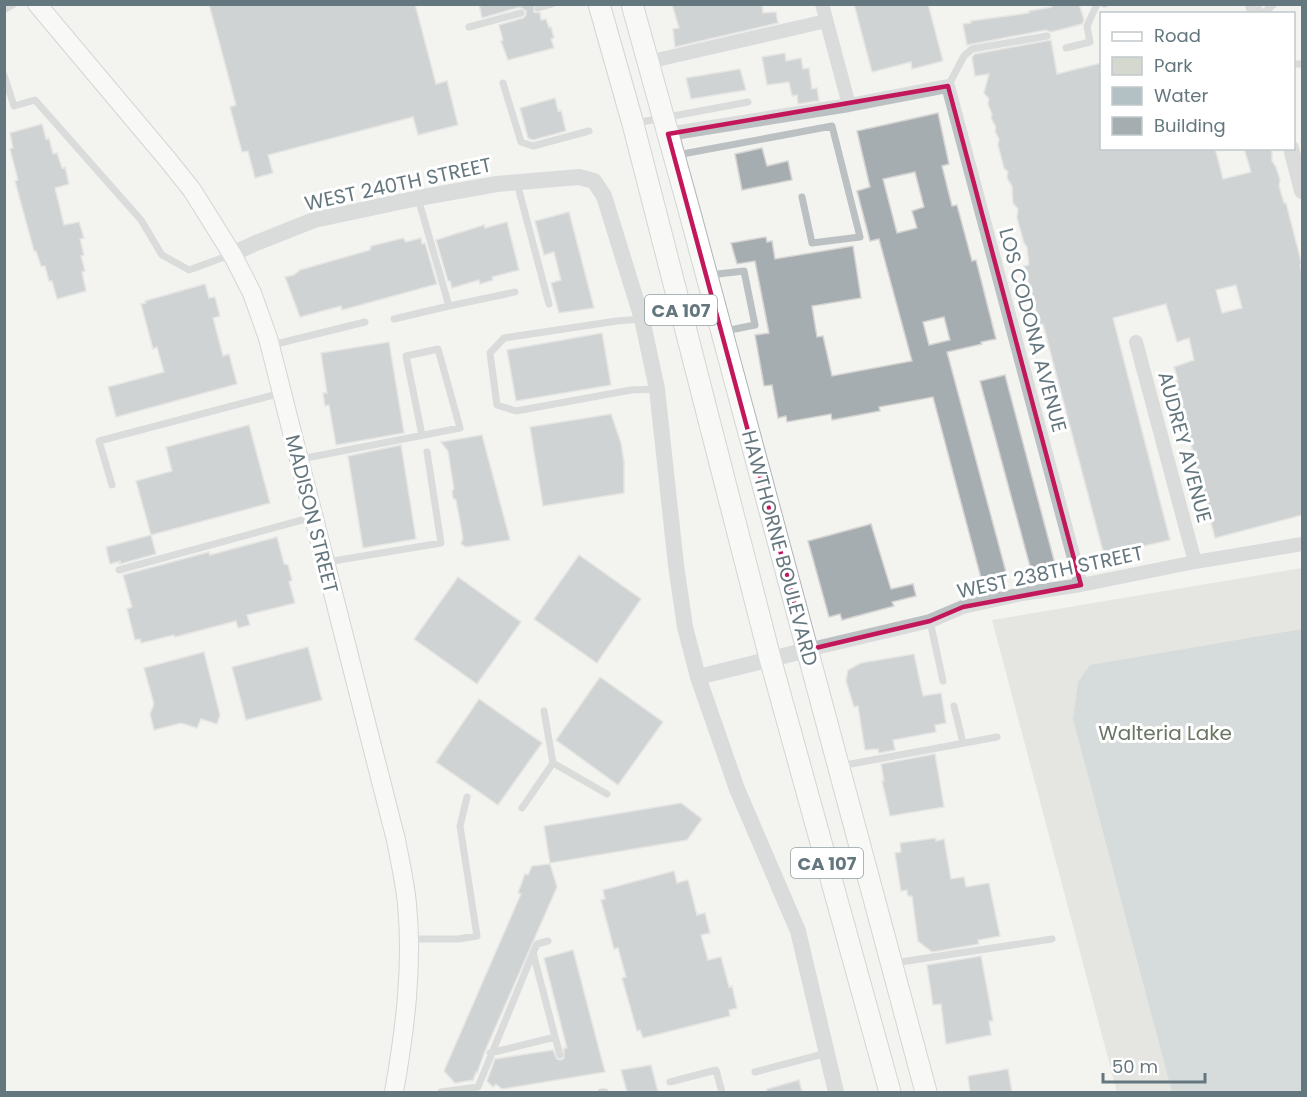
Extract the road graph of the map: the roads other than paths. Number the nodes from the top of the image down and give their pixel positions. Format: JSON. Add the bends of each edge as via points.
{"nodes":[{"id":1,"x":14,"y":4,"type":"edge"},
{"id":2,"x":37,"y":4,"type":"edge"},
{"id":3,"x":552,"y":4,"type":"edge"},
{"id":4,"x":600,"y":4,"type":"edge"},
{"id":5,"x":632,"y":4,"type":"edge"},
{"id":6,"x":822,"y":4,"type":"edge"},
{"id":7,"x":1097,"y":4,"type":"edge"},
{"id":8,"x":538,"y":8,"type":"dead end"},
{"id":9,"x":4,"y":10,"type":"edge"},
{"id":10,"x":521,"y":13,"type":"dead end"},
{"id":11,"x":826,"y":21,"type":"junction"},
{"id":12,"x":469,"y":27,"type":"dead end"},
{"id":13,"x":1047,"y":36,"type":"dead end"},
{"id":14,"x":1066,"y":48,"type":"dead end"},
{"id":15,"x":648,"y":62,"type":"junction"},
{"id":16,"x":4,"y":75,"type":"edge"},
{"id":17,"x":503,"y":83,"type":"dead end"},
{"id":18,"x":948,"y":86,"type":"junction"},
{"id":19,"x":748,"y":102,"type":"dead end"},
{"id":20,"x":849,"y":105,"type":"junction"},
{"id":21,"x":633,"y":124,"type":"junction"},
{"id":22,"x":666,"y":126,"type":"junction"},
{"id":23,"x":589,"y":131,"type":"dead end"},
{"id":24,"x":1292,"y":150,"type":"edge"},
{"id":25,"x":675,"y":156,"type":"junction"},
{"id":26,"x":517,"y":183,"type":"junction"},
{"id":27,"x":1302,"y":192,"type":"edge"},
{"id":28,"x":802,"y":197,"type":"dead end"},
{"id":29,"x":418,"y":198,"type":"junction"},
{"id":30,"x":232,"y":254,"type":"junction"},
{"id":31,"x":706,"y":276,"type":"junction"},
{"id":32,"x":515,"y":291,"type":"dead end"},
{"id":33,"x":549,"y":304,"type":"dead end"},
{"id":34,"x":449,"y":306,"type":"junction"},
{"id":35,"x":394,"y":319,"type":"dead end"},
{"id":36,"x":642,"y":319,"type":"junction"},
{"id":37,"x":365,"y":322,"type":"dead end"},
{"id":38,"x":722,"y":332,"type":"junction"},
{"id":39,"x":1136,"y":342,"type":"dead end"},
{"id":40,"x":270,"y":346,"type":"junction"},
{"id":41,"x":657,"y":388,"type":"junction"},
{"id":42,"x":281,"y":393,"type":"junction"},
{"id":43,"x":422,"y":435,"type":"junction"},
{"id":44,"x":427,"y":452,"type":"dead end"},
{"id":45,"x":298,"y":459,"type":"junction"},
{"id":46,"x":112,"y":485,"type":"dead end"},
{"id":47,"x":313,"y":517,"type":"junction"},
{"id":48,"x":1302,"y":544,"type":"edge"},
{"id":49,"x":1195,"y":562,"type":"junction"},
{"id":50,"x":324,"y":563,"type":"junction"},
{"id":51,"x":119,"y":570,"type":"dead end"},
{"id":52,"x":1081,"y":585,"type":"junction"},
{"id":53,"x":930,"y":621,"type":"junction"},
{"id":54,"x":807,"y":650,"type":"junction"},
{"id":55,"x":771,"y":658,"type":"junction"},
{"id":56,"x":698,"y":677,"type":"junction"},
{"id":57,"x":943,"y":681,"type":"dead end"},
{"id":58,"x":954,"y":706,"type":"dead end"},
{"id":59,"x":544,"y":711,"type":"dead end"},
{"id":60,"x":997,"y":737,"type":"dead end"},
{"id":61,"x":963,"y":743,"type":"junction"},
{"id":62,"x":553,"y":763,"type":"junction"},
{"id":63,"x":837,"y":766,"type":"junction"},
{"id":64,"x":607,"y":794,"type":"dead end"},
{"id":65,"x":467,"y":797,"type":"dead end"},
{"id":66,"x":522,"y":808,"type":"dead end"},
{"id":67,"x":408,"y":939,"type":"junction"},
{"id":68,"x":1052,"y":939,"type":"dead end"},
{"id":69,"x":548,"y":941,"type":"dead end"},
{"id":70,"x":533,"y":953,"type":"junction"},
{"id":71,"x":891,"y":964,"type":"junction"},
{"id":72,"x":555,"y":1037,"type":"junction"},
{"id":73,"x":490,"y":1053,"type":"junction"},
{"id":74,"x":827,"y":1053,"type":"junction"},
{"id":75,"x":560,"y":1055,"type":"dead end"},
{"id":76,"x":755,"y":1072,"type":"dead end"},
{"id":77,"x":670,"y":1082,"type":"dead end"},
{"id":78,"x":394,"y":1092,"type":"edge"},
{"id":79,"x":441,"y":1092,"type":"edge"},
{"id":80,"x":722,"y":1092,"type":"edge"},
{"id":81,"x":836,"y":1092,"type":"edge"},
{"id":82,"x":890,"y":1092,"type":"edge"},
{"id":83,"x":926,"y":1092,"type":"edge"}],
"edges":[{"from":1,"to":9,"type":"lane"},
{"from":2,"to":30,"type":"main road","name":"MADISON STREET","via":[[168,160]]},
{"from":3,"to":8,"type":"lane"},
{"from":4,"to":21,"type":"main road","name":"HAWTHORNE BOULEVARD","number":"CA 107"},
{"from":5,"to":15,"type":"main road","name":"HAWTHORNE BOULEVARD","number":"CA 107"},
{"from":6,"to":11,"type":"street"},
{"from":7,"to":14,"type":"lane","via":[[1087,26],[1090,42]]},
{"from":10,"to":12,"type":"lane"},
{"from":11,"to":15,"type":"street"},
{"from":11,"to":20,"type":"street"},
{"from":13,"to":18,"type":"lane","via":[[972,49]]},
{"from":15,"to":22,"type":"main road","name":"HAWTHORNE BOULEVARD","number":"CA 107"},
{"from":16,"to":30,"type":"lane","via":[[14,106],[35,100],[141,220],[162,255],[189,270]]},
{"from":17,"to":23,"type":"lane","via":[[521,142],[533,146]]},
{"from":18,"to":20,"type":"street"},
{"from":18,"to":52,"type":"street","name":"LOS CODONA AVENUE"},
{"from":19,"to":22,"type":"lane"},
{"from":20,"to":22,"type":"street"},
{"from":21,"to":22,"type":"lane"},
{"from":21,"to":55,"type":"main road","name":"HAWTHORNE BOULEVARD","number":"CA 107"},
{"from":22,"to":25,"type":"main road","name":"HAWTHORNE BOULEVARD","number":"CA 107"},
{"from":24,"to":27,"type":"street"},
{"from":25,"to":28,"type":"lane","via":[[832,126],[860,237],[812,243]]},
{"from":25,"to":31,"type":"main road","name":"HAWTHORNE BOULEVARD","number":"CA 107"},
{"from":26,"to":29,"type":"street","name":"WEST 240TH STREET"},
{"from":26,"to":33,"type":"lane"},
{"from":26,"to":36,"type":"street","name":"WEST 240TH STREET","via":[[579,177],[594,181],[603,196]]},
{"from":29,"to":30,"type":"street","name":"WEST 240TH STREET","via":[[314,220]]},
{"from":29,"to":34,"type":"lane"},
{"from":30,"to":40,"type":"main road","name":"MADISON STREET","via":[[252,293]]},
{"from":31,"to":38,"type":"main road","name":"HAWTHORNE BOULEVARD","number":"CA 107"},
{"from":31,"to":38,"type":"lane","via":[[744,271],[755,325]]},
{"from":32,"to":34,"type":"lane"},
{"from":34,"to":35,"type":"lane"},
{"from":36,"to":41,"type":"street"},
{"from":36,"to":41,"type":"lane","via":[[504,338],[490,353],[497,405],[516,411]]},
{"from":37,"to":40,"type":"lane"},
{"from":38,"to":54,"type":"main road","name":"HAWTHORNE BOULEVARD","number":"CA 107"},
{"from":39,"to":49,"type":"street","name":"AUDREY AVENUE"},
{"from":40,"to":42,"type":"main road","name":"MADISON STREET"},
{"from":41,"to":56,"type":"street","via":[[676,565],[685,627]]},
{"from":42,"to":45,"type":"main road","name":"MADISON STREET"},
{"from":42,"to":46,"type":"lane","via":[[99,441]]},
{"from":43,"to":43,"type":"lane","via":[[460,428],[438,349],[406,356]]},
{"from":43,"to":45,"type":"lane"},
{"from":44,"to":50,"type":"lane","via":[[441,543]]},
{"from":45,"to":47,"type":"main road","name":"MADISON STREET"},
{"from":47,"to":50,"type":"main road","name":"MADISON STREET"},
{"from":47,"to":51,"type":"lane"},
{"from":48,"to":49,"type":"street","name":"WEST 238TH STREET"},
{"from":49,"to":52,"type":"street","name":"WEST 238TH STREET"},
{"from":50,"to":67,"type":"main road","name":"MADISON STREET","via":[[396,840],[407,904]]},
{"from":52,"to":53,"type":"street","name":"WEST 238TH STREET","via":[[963,607]]},
{"from":53,"to":54,"type":"street","name":"WEST 238TH STREET"},
{"from":53,"to":57,"type":"lane"},
{"from":54,"to":55,"type":"street"},
{"from":54,"to":63,"type":"main road","name":"HAWTHORNE BOULEVARD","number":"CA 107"},
{"from":55,"to":56,"type":"street"},
{"from":55,"to":82,"type":"main road","name":"HAWTHORNE BOULEVARD","number":"CA 107"},
{"from":56,"to":74,"type":"street","via":[[737,789],[798,931]]},
{"from":58,"to":61,"type":"lane"},
{"from":59,"to":62,"type":"lane"},
{"from":60,"to":61,"type":"lane"},
{"from":61,"to":63,"type":"lane"},
{"from":62,"to":64,"type":"lane"},
{"from":62,"to":66,"type":"lane"},
{"from":63,"to":71,"type":"main road","name":"HAWTHORNE BOULEVARD","number":"CA 107"},
{"from":65,"to":67,"type":"lane","via":[[460,826],[477,936]]},
{"from":67,"to":78,"type":"main road","name":"MADISON STREET","via":[[404,1039]]},
{"from":68,"to":71,"type":"lane"},
{"from":69,"to":70,"type":"lane","via":[[537,944]]},
{"from":70,"to":72,"type":"lane"},
{"from":70,"to":73,"type":"lane"},
{"from":71,"to":83,"type":"main road","name":"HAWTHORNE BOULEVARD","number":"CA 107"},
{"from":72,"to":73,"type":"lane"},
{"from":72,"to":75,"type":"lane"},
{"from":73,"to":79,"type":"lane","via":[[478,1087]]},
{"from":74,"to":76,"type":"lane"},
{"from":74,"to":81,"type":"street"},
{"from":77,"to":80,"type":"lane","via":[[716,1070]]}]}
